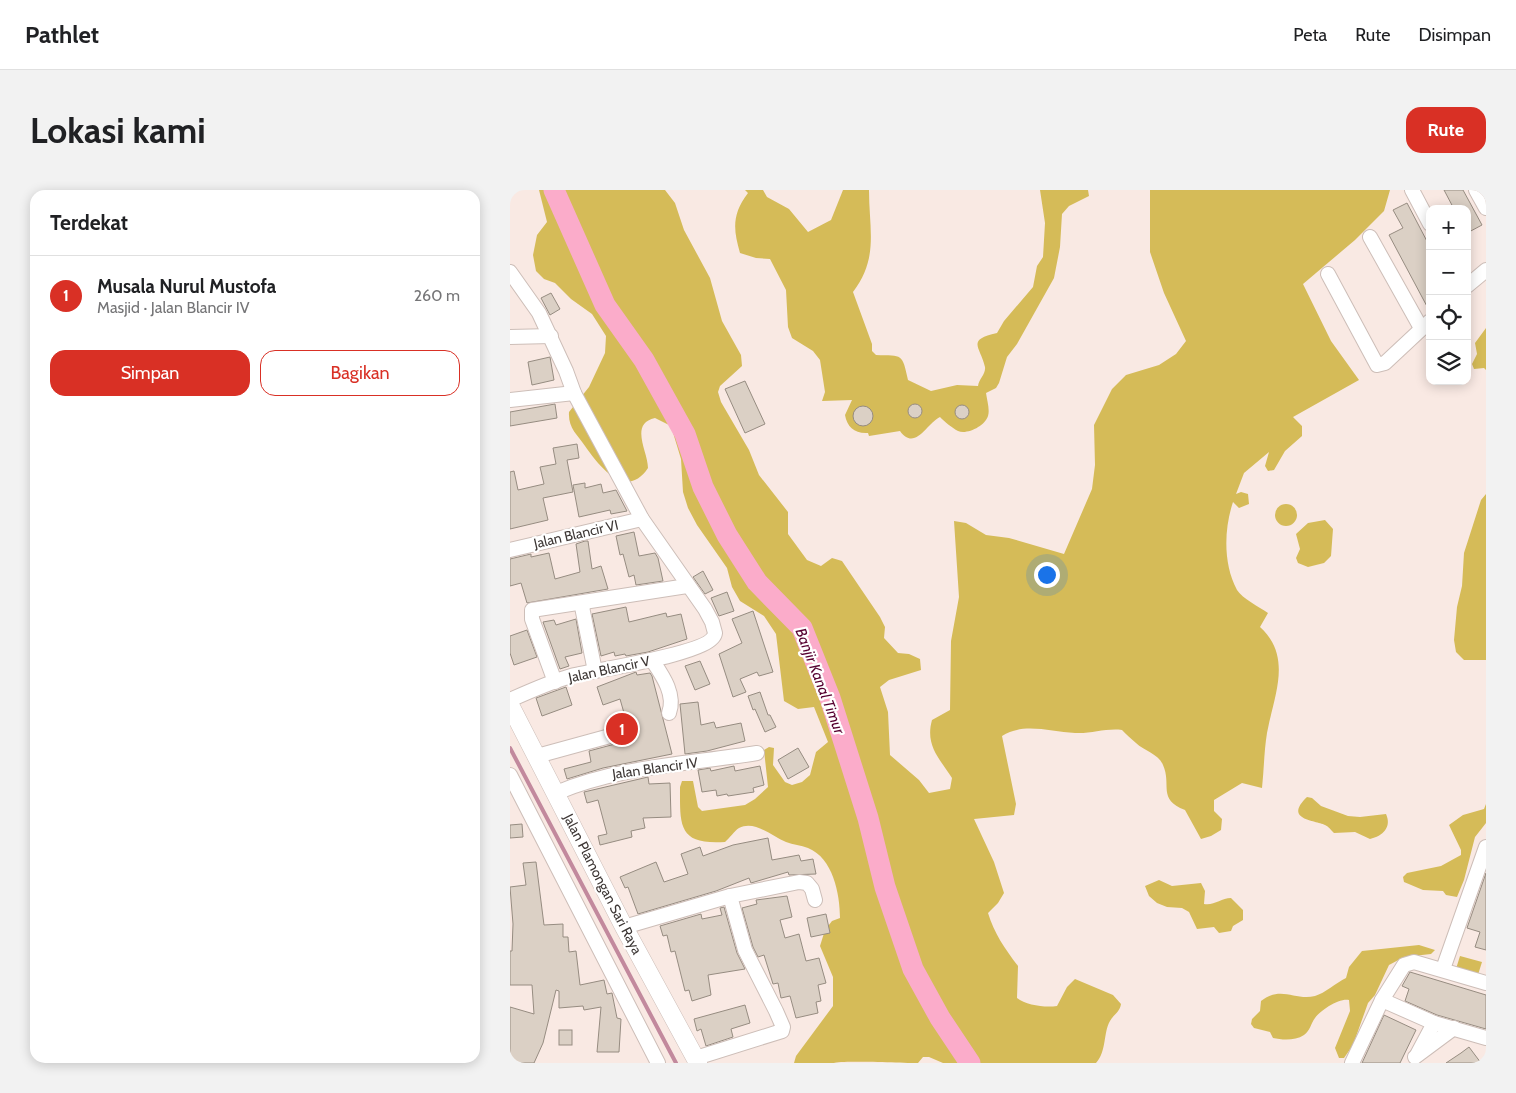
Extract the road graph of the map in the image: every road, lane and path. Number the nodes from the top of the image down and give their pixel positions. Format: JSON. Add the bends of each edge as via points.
{"nodes":[{"id":1,"x":1412,"y":190,"type":"edge"},
{"id":2,"x":1476,"y":190,"type":"edge"},
{"id":3,"x":1486,"y":208,"type":"edge"},
{"id":4,"x":1426,"y":216,"type":"edge"},
{"id":5,"x":1370,"y":237,"type":"dead end"},
{"id":6,"x":1486,"y":270,"type":"edge"},
{"id":7,"x":510,"y":272,"type":"edge"},
{"id":8,"x":1328,"y":274,"type":"dead end"},
{"id":9,"x":1471,"y":283,"type":"edge"},
{"id":10,"x":1426,"y":324,"type":"edge"},
{"id":11,"x":551,"y":336,"type":"junction"},
{"id":12,"x":510,"y":337,"type":"edge"},
{"id":13,"x":574,"y":393,"type":"junction"},
{"id":14,"x":510,"y":400,"type":"edge"},
{"id":15,"x":642,"y":519,"type":"junction"},
{"id":16,"x":510,"y":550,"type":"edge"},
{"id":17,"x":687,"y":586,"type":"junction"},
{"id":18,"x":585,"y":603,"type":"junction"},
{"id":19,"x":652,"y":660,"type":"junction"},
{"id":20,"x":595,"y":670,"type":"junction"},
{"id":21,"x":555,"y":682,"type":"junction"},
{"id":22,"x":510,"y":700,"type":"edge"},
{"id":23,"x":510,"y":705,"type":"edge"},
{"id":24,"x":669,"y":712,"type":"dead end"},
{"id":25,"x":610,"y":736,"type":"dead end"},
{"id":26,"x":757,"y":753,"type":"dead end"},
{"id":27,"x":537,"y":756,"type":"junction"},
{"id":28,"x":510,"y":776,"type":"edge"},
{"id":29,"x":556,"y":793,"type":"junction"},
{"id":30,"x":1486,"y":847,"type":"edge"},
{"id":31,"x":730,"y":896,"type":"junction"},
{"id":32,"x":815,"y":900,"type":"dead end"},
{"id":33,"x":624,"y":927,"type":"junction"},
{"id":34,"x":1443,"y":969,"type":"junction"},
{"id":35,"x":1486,"y":983,"type":"edge"},
{"id":36,"x":1382,"y":1000,"type":"junction"},
{"id":37,"x":1434,"y":1023,"type":"junction"},
{"id":38,"x":1454,"y":1028,"type":"junction"},
{"id":39,"x":1486,"y":1038,"type":"edge"},
{"id":40,"x":1413,"y":1060,"type":"edge"},
{"id":41,"x":697,"y":1061,"type":"edge"},
{"id":42,"x":658,"y":1063,"type":"edge"},
{"id":43,"x":1352,"y":1063,"type":"edge"}],
"edges":[{"from":1,"to":4,"type":"street"},
{"from":2,"to":3,"type":"street"},
{"from":5,"to":10,"type":"street"},
{"from":6,"to":9,"type":"street"},
{"from":7,"to":11,"type":"street"},
{"from":8,"to":10,"type":"street","via":[[1377,365],[1382,365]]},
{"from":11,"to":12,"type":"street"},
{"from":11,"to":13,"type":"street"},
{"from":13,"to":14,"type":"street"},
{"from":13,"to":15,"type":"street"},
{"from":15,"to":16,"type":"street","name":"Jalan Blancir VI"},
{"from":15,"to":17,"type":"street"},
{"from":17,"to":18,"type":"street"},
{"from":17,"to":19,"type":"street","name":"Jalan Blancir V","via":[[712,622],[714,636],[710,642]]},
{"from":18,"to":20,"type":"street","via":[[582,607]]},
{"from":18,"to":21,"type":"street","via":[[532,610],[532,619]]},
{"from":19,"to":20,"type":"street","name":"Jalan Blancir V"},
{"from":19,"to":24,"type":"street","via":[[669,691]]},
{"from":20,"to":21,"type":"street","name":"Jalan Blancir V"},
{"from":21,"to":22,"type":"street","name":"Jalan Blancir V"},
{"from":23,"to":27,"type":"street","name":"Jalan Plamongan Sari Raya"},
{"from":25,"to":27,"type":"street"},
{"from":26,"to":29,"type":"street","name":"Jalan Blancir IV","via":[[611,774]]},
{"from":27,"to":29,"type":"street","name":"Jalan Plamongan Sari Raya"},
{"from":28,"to":42,"type":"street"},
{"from":29,"to":33,"type":"street","name":"Jalan Plamongan Sari Raya"},
{"from":30,"to":34,"type":"street"},
{"from":31,"to":32,"type":"street","via":[[799,882],[807,883]]},
{"from":31,"to":33,"type":"street"},
{"from":31,"to":41,"type":"street","via":[[745,950],[783,1027],[782,1031]]},
{"from":33,"to":41,"type":"street","name":"Jalan Plamongan Sari Raya"},
{"from":34,"to":35,"type":"street"},
{"from":34,"to":36,"type":"street","via":[[1414,962],[1404,965]]},
{"from":36,"to":37,"type":"street"},
{"from":36,"to":43,"type":"street"},
{"from":37,"to":38,"type":"street"},
{"from":37,"to":40,"type":"street"},
{"from":38,"to":39,"type":"street"},
{"from":38,"to":40,"type":"street"}]}
